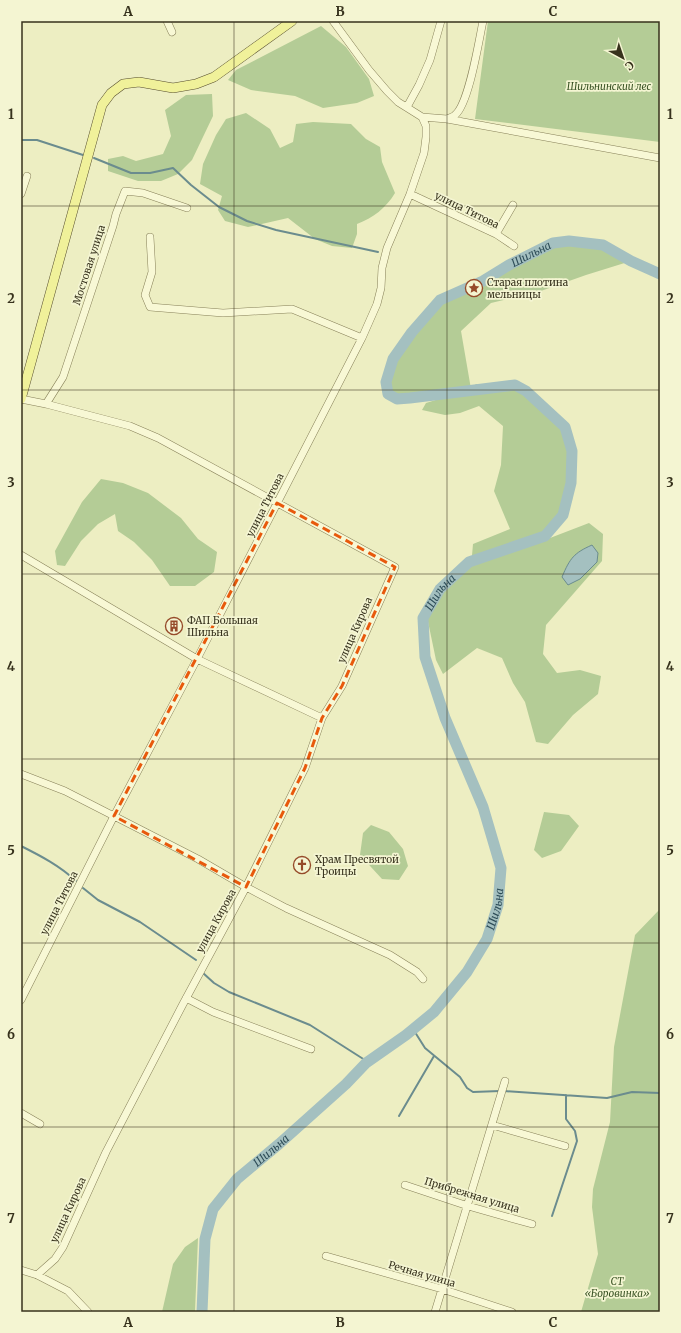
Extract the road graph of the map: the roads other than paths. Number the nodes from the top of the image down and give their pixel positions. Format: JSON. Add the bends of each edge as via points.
{"nodes":[{"id":1,"x":167,"y":21,"type":"edge"},
{"id":2,"x":292,"y":21,"type":"edge"},
{"id":3,"x":333,"y":21,"type":"edge"},
{"id":4,"x":441,"y":21,"type":"edge"},
{"id":5,"x":483,"y":21,"type":"edge"},
{"id":6,"x":172,"y":32,"type":"dead end"},
{"id":7,"x":407,"y":107,"type":"junction"},
{"id":8,"x":422,"y":117,"type":"junction"},
{"id":9,"x":447,"y":119,"type":"junction"},
{"id":10,"x":660,"y":158,"type":"edge"},
{"id":11,"x":27,"y":176,"type":"dead end"},
{"id":12,"x":21,"y":194,"type":"edge"},
{"id":13,"x":410,"y":194,"type":"junction"},
{"id":14,"x":513,"y":205,"type":"dead end"},
{"id":15,"x":187,"y":208,"type":"dead end"},
{"id":16,"x":496,"y":234,"type":"junction"},
{"id":17,"x":150,"y":237,"type":"dead end"},
{"id":18,"x":514,"y":246,"type":"dead end"},
{"id":19,"x":362,"y":338,"type":"junction"},
{"id":20,"x":21,"y":399,"type":"edge"},
{"id":21,"x":46,"y":404,"type":"junction"},
{"id":22,"x":277,"y":503,"type":"junction"},
{"id":23,"x":21,"y":555,"type":"edge"},
{"id":24,"x":197,"y":659,"type":"junction"},
{"id":25,"x":322,"y":718,"type":"junction"},
{"id":26,"x":21,"y":774,"type":"edge"},
{"id":27,"x":114,"y":816,"type":"junction"},
{"id":28,"x":246,"y":887,"type":"junction"},
{"id":29,"x":424,"y":979,"type":"dead end"},
{"id":30,"x":186,"y":998,"type":"junction"},
{"id":31,"x":21,"y":1000,"type":"edge"},
{"id":32,"x":311,"y":1049,"type":"dead end"},
{"id":33,"x":505,"y":1082,"type":"dead end"},
{"id":34,"x":21,"y":1113,"type":"edge"},
{"id":35,"x":40,"y":1124,"type":"dead end"},
{"id":36,"x":492,"y":1125,"type":"junction"},
{"id":37,"x":565,"y":1146,"type":"dead end"},
{"id":38,"x":405,"y":1185,"type":"dead end"},
{"id":39,"x":468,"y":1206,"type":"junction"},
{"id":40,"x":532,"y":1224,"type":"dead end"},
{"id":41,"x":326,"y":1256,"type":"dead end"},
{"id":42,"x":21,"y":1270,"type":"edge"},
{"id":43,"x":37,"y":1275,"type":"junction"},
{"id":44,"x":442,"y":1289,"type":"junction"},
{"id":45,"x":88,"y":1312,"type":"edge"},
{"id":46,"x":435,"y":1312,"type":"edge"},
{"id":47,"x":512,"y":1312,"type":"edge"}],
"edges":[{"from":1,"to":6,"type":"street"},
{"from":2,"to":20,"type":"main road","via":[[214,77],[196,84],[173,88],[139,82],[123,84],[111,93],[102,105]]},
{"from":3,"to":7,"type":"street","via":[[387,91]]},
{"from":4,"to":7,"type":"street","via":[[430,60],[420,85]]},
{"from":5,"to":9,"type":"street","via":[[465,98],[455,115]]},
{"from":7,"to":8,"type":"street"},
{"from":8,"to":9,"type":"street"},
{"from":8,"to":13,"type":"street","name":"улица Титова","via":[[426,126],[424,153]]},
{"from":9,"to":10,"type":"street"},
{"from":11,"to":12,"type":"street"},
{"from":13,"to":16,"type":"street","name":"улица Титова"},
{"from":13,"to":19,"type":"street","name":"улица Титова","via":[[387,248],[377,304]]},
{"from":14,"to":16,"type":"street"},
{"from":15,"to":21,"type":"street","name":"Мостовая улица","via":[[143,193],[125,191],[63,377]]},
{"from":16,"to":18,"type":"street","name":"улица Титова"},
{"from":17,"to":19,"type":"street","via":[[152,272],[145,295],[150,307],[223,313],[292,309]]},
{"from":19,"to":22,"type":"street","name":"улица Титова"},
{"from":20,"to":21,"type":"street"},
{"from":21,"to":22,"type":"street","via":[[130,426],[158,438]]},
{"from":22,"to":24,"type":"street","name":"улица Титова"},
{"from":22,"to":25,"type":"street","name":"улица Кирова","via":[[395,567],[342,686]]},
{"from":23,"to":24,"type":"street"},
{"from":24,"to":25,"type":"street"},
{"from":24,"to":27,"type":"street","name":"улица Титова"},
{"from":25,"to":28,"type":"street","name":"улица Кирова","via":[[305,768]]},
{"from":26,"to":27,"type":"street","via":[[65,791]]},
{"from":27,"to":28,"type":"street","via":[[198,858]]},
{"from":27,"to":31,"type":"street","name":"улица Титова"},
{"from":28,"to":29,"type":"street","via":[[300,915],[390,955],[418,972]]},
{"from":28,"to":30,"type":"street","name":"улица Кирова"},
{"from":30,"to":32,"type":"street","via":[[213,1012]]},
{"from":30,"to":43,"type":"street","name":"улица Кирова","via":[[106,1152],[63,1247],[55,1259]]},
{"from":33,"to":36,"type":"street"},
{"from":34,"to":35,"type":"street"},
{"from":36,"to":37,"type":"street"},
{"from":36,"to":39,"type":"street"},
{"from":38,"to":39,"type":"street","name":"Прибрежная улица"},
{"from":39,"to":40,"type":"street","name":"Прибрежная улица"},
{"from":39,"to":44,"type":"street"},
{"from":41,"to":44,"type":"street","name":"Речная улица"},
{"from":42,"to":43,"type":"street"},
{"from":43,"to":45,"type":"street","via":[[68,1291]]},
{"from":44,"to":46,"type":"street"},
{"from":44,"to":47,"type":"street","name":"Речная улица"}]}
